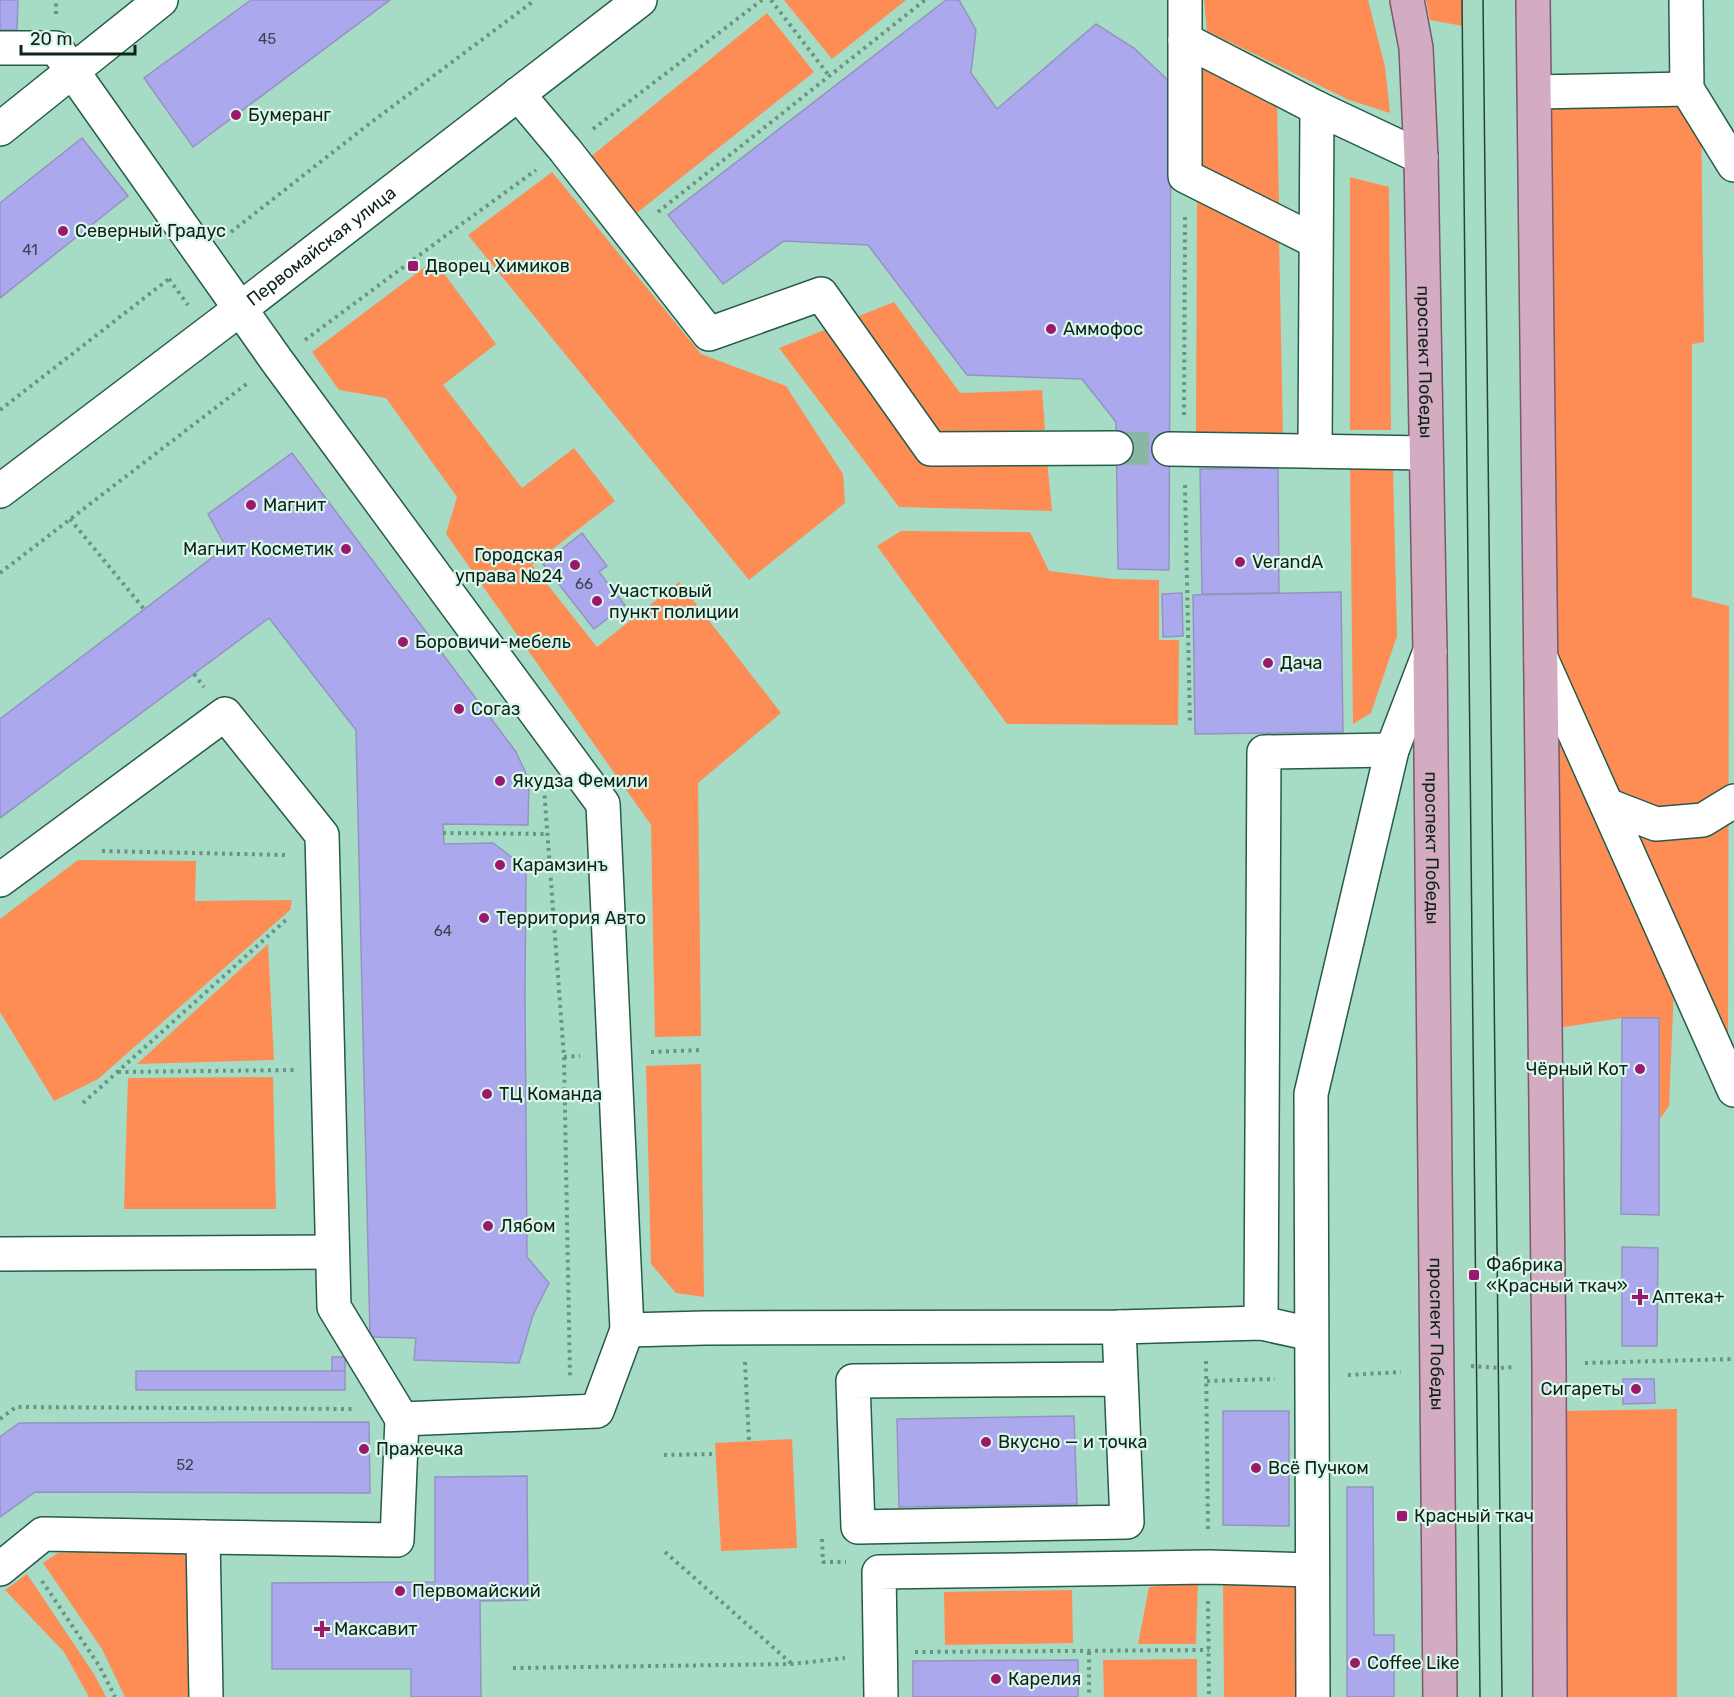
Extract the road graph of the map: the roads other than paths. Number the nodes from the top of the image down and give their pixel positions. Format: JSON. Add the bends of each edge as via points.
{"nodes":[{"id":1,"x":161,"y":0,"type":"edge"},
{"id":2,"x":640,"y":0,"type":"edge"},
{"id":3,"x":1185,"y":0,"type":"edge"},
{"id":4,"x":1407,"y":0,"type":"edge"},
{"id":5,"x":1533,"y":0,"type":"edge"},
{"id":6,"x":1686,"y":0,"type":"edge"},
{"id":7,"x":1185,"y":40,"type":"junction"},
{"id":8,"x":0,"y":48,"type":"edge"},
{"id":9,"x":72,"y":72,"type":"junction"},
{"id":10,"x":1688,"y":89,"type":"junction"},
{"id":11,"x":1535,"y":92,"type":"junction"},
{"id":12,"x":518,"y":94,"type":"junction"},
{"id":13,"x":1317,"y":108,"type":"junction"},
{"id":14,"x":0,"y":129,"type":"edge"},
{"id":15,"x":1421,"y":157,"type":"junction"},
{"id":16,"x":1734,"y":165,"type":"edge"},
{"id":17,"x":1315,"y":241,"type":"junction"},
{"id":18,"x":240,"y":309,"type":"junction"},
{"id":19,"x":1116,"y":448,"type":"tunnel mouth"},
{"id":20,"x":1169,"y":449,"type":"tunnel mouth"},
{"id":21,"x":1315,"y":451,"type":"junction"},
{"id":22,"x":1426,"y":453,"type":"junction"},
{"id":23,"x":0,"y":491,"type":"edge"},
{"id":24,"x":1430,"y":651,"type":"junction"},
{"id":25,"x":1541,"y":658,"type":"junction"},
{"id":26,"x":1392,"y":750,"type":"junction"},
{"id":27,"x":1734,"y":801,"type":"edge"},
{"id":28,"x":1607,"y":805,"type":"junction"},
{"id":29,"x":0,"y":880,"type":"edge"},
{"id":30,"x":1734,"y":1090,"type":"edge"},
{"id":31,"x":332,"y":1252,"type":"junction"},
{"id":32,"x":0,"y":1254,"type":"edge"},
{"id":33,"x":1261,"y":1323,"type":"junction"},
{"id":34,"x":1119,"y":1327,"type":"junction"},
{"id":35,"x":627,"y":1330,"type":"junction"},
{"id":36,"x":1311,"y":1334,"type":"junction"},
{"id":37,"x":1121,"y":1379,"type":"junction"},
{"id":38,"x":399,"y":1414,"type":"junction"},
{"id":39,"x":203,"y":1537,"type":"junction"},
{"id":40,"x":11,"y":1560,"type":"edge"},
{"id":41,"x":1312,"y":1570,"type":"junction"},
{"id":42,"x":206,"y":1697,"type":"edge"},
{"id":43,"x":881,"y":1697,"type":"edge"},
{"id":44,"x":1313,"y":1697,"type":"edge"},
{"id":45,"x":1440,"y":1697,"type":"edge"},
{"id":46,"x":1550,"y":1697,"type":"edge"}],
"edges":[{"from":1,"to":9,"type":"street"},
{"from":2,"to":12,"type":"street","name":"Первомайская улица"},
{"from":3,"to":7,"type":"street"},
{"from":4,"to":15,"type":"main road","name":"проспект Победы","via":[[1416,48]]},
{"from":5,"to":11,"type":"main road"},
{"from":6,"to":10,"type":"street"},
{"from":7,"to":13,"type":"street"},
{"from":7,"to":17,"type":"street","via":[[1185,176]]},
{"from":8,"to":9,"type":"street","via":[[56,48]]},
{"from":9,"to":14,"type":"street"},
{"from":9,"to":18,"type":"street"},
{"from":10,"to":11,"type":"street"},
{"from":10,"to":16,"type":"street"},
{"from":11,"to":25,"type":"main road"},
{"from":12,"to":18,"type":"street","name":"Первомайская улица"},
{"from":12,"to":19,"type":"street","via":[[709,334],[821,294],[931,449]]},
{"from":13,"to":15,"type":"street"},
{"from":13,"to":17,"type":"street"},
{"from":15,"to":22,"type":"main road","name":"проспект Победы"},
{"from":17,"to":21,"type":"street"},
{"from":18,"to":23,"type":"street","name":"Первомайская улица"},
{"from":18,"to":35,"type":"street","via":[[603,804]]},
{"from":20,"to":21,"type":"street"},
{"from":21,"to":22,"type":"street"},
{"from":22,"to":24,"type":"main road","name":"проспект Победы"},
{"from":24,"to":26,"type":"street"},
{"from":24,"to":45,"type":"main road","name":"проспект Победы"},
{"from":25,"to":28,"type":"street"},
{"from":25,"to":46,"type":"main road"},
{"from":26,"to":33,"type":"street","via":[[1264,752]]},
{"from":26,"to":36,"type":"street","via":[[1311,1094]]},
{"from":27,"to":28,"type":"street","via":[[1703,820],[1656,824]]},
{"from":28,"to":30,"type":"street"},
{"from":29,"to":31,"type":"street","via":[[225,714],[322,836]]},
{"from":31,"to":32,"type":"street"},
{"from":31,"to":38,"type":"street","via":[[334,1307]]},
{"from":33,"to":34,"type":"street"},
{"from":33,"to":36,"type":"street"},
{"from":34,"to":35,"type":"street"},
{"from":34,"to":37,"type":"street"},
{"from":35,"to":38,"type":"street","via":[[597,1411]]},
{"from":36,"to":41,"type":"street"},
{"from":37,"to":37,"type":"street","via":[[1127,1522],[858,1527],[853,1381]]},
{"from":38,"to":39,"type":"street","via":[[397,1540]]},
{"from":39,"to":40,"type":"street","via":[[43,1534]]},
{"from":39,"to":42,"type":"street"},
{"from":41,"to":43,"type":"street","via":[[879,1572]]},
{"from":41,"to":44,"type":"street"}]}
